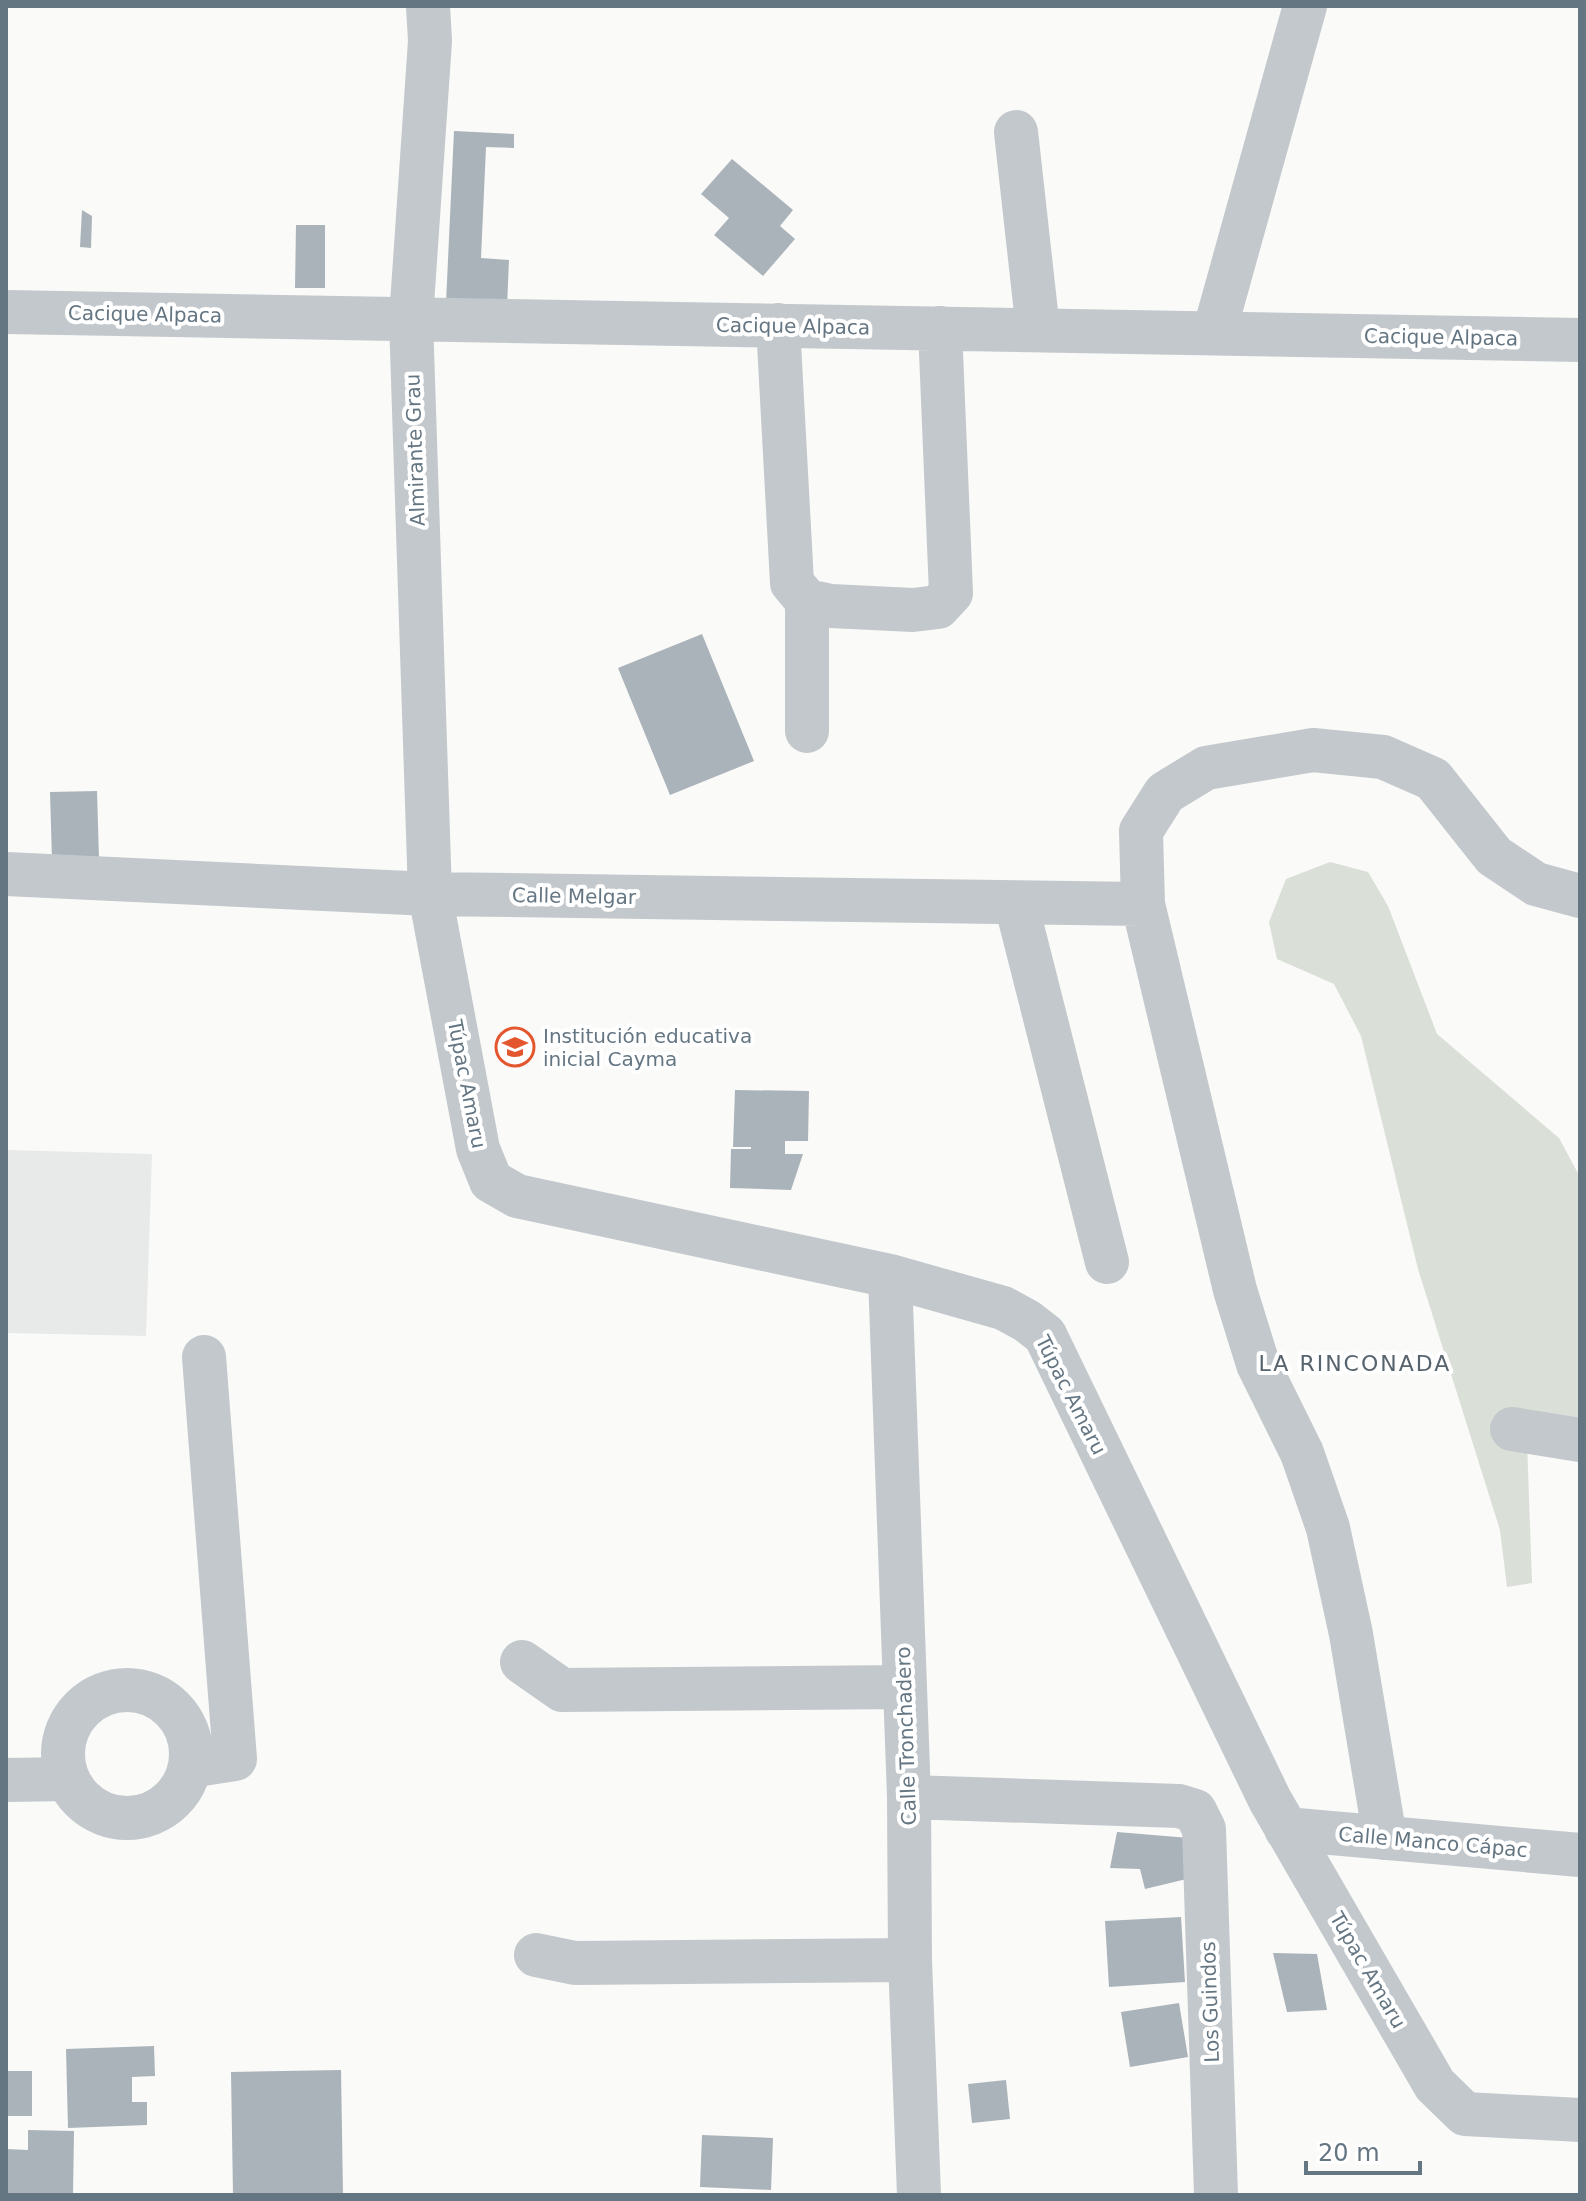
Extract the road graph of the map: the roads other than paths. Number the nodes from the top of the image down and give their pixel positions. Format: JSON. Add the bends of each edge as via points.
{"nodes":[{"id":1,"x":428,"y":6,"type":"edge"},
{"id":2,"x":1305,"y":6,"type":"edge"},
{"id":3,"x":1016,"y":132,"type":"dead end"},
{"id":4,"x":6,"y":312,"type":"edge"},
{"id":5,"x":411,"y":319,"type":"junction"},
{"id":6,"x":778,"y":325,"type":"junction"},
{"id":7,"x":940,"y":328,"type":"junction"},
{"id":8,"x":1038,"y":330,"type":"junction"},
{"id":9,"x":1214,"y":333,"type":"junction"},
{"id":10,"x":1580,"y":340,"type":"edge"},
{"id":11,"x":807,"y":601,"type":"junction"},
{"id":12,"x":807,"y":731,"type":"dead end"},
{"id":13,"x":6,"y":874,"type":"edge"},
{"id":14,"x":430,"y":894,"type":"junction"},
{"id":15,"x":1580,"y":896,"type":"edge"},
{"id":16,"x":1016,"y":903,"type":"junction"},
{"id":17,"x":1143,"y":904,"type":"junction"},
{"id":18,"x":1107,"y":1262,"type":"dead end"},
{"id":19,"x":890,"y":1276,"type":"junction"},
{"id":20,"x":204,"y":1357,"type":"dead end"},
{"id":21,"x":1512,"y":1429,"type":"dead end"},
{"id":22,"x":1580,"y":1440,"type":"edge"},
{"id":23,"x":522,"y":1662,"type":"dead end"},
{"id":24,"x":905,"y":1687,"type":"junction"},
{"id":25,"x":190,"y":1766,"type":"junction"},
{"id":26,"x":68,"y":1779,"type":"junction"},
{"id":27,"x":6,"y":1780,"type":"edge"},
{"id":28,"x":909,"y":1797,"type":"junction"},
{"id":29,"x":1286,"y":1829,"type":"junction"},
{"id":30,"x":1385,"y":1838,"type":"junction"},
{"id":31,"x":1580,"y":1855,"type":"edge"},
{"id":32,"x":536,"y":1955,"type":"dead end"},
{"id":33,"x":910,"y":1960,"type":"junction"},
{"id":34,"x":1580,"y":2120,"type":"edge"},
{"id":35,"x":919,"y":2195,"type":"edge"},
{"id":36,"x":1216,"y":2195,"type":"edge"}],
"edges":[{"from":1,"to":5,"type":"street","name":"Almirante Grau"},
{"from":2,"to":9,"type":"street"},
{"from":3,"to":8,"type":"street"},
{"from":4,"to":5,"type":"street","name":"Cacique Alpaca"},
{"from":5,"to":6,"type":"street","name":"Cacique Alpaca"},
{"from":5,"to":14,"type":"street","name":"Almirante Grau"},
{"from":6,"to":7,"type":"street","name":"Cacique Alpaca"},
{"from":6,"to":11,"type":"street","via":[[792,583]]},
{"from":7,"to":8,"type":"street","name":"Cacique Alpaca"},
{"from":7,"to":11,"type":"street","via":[[951,593],[938,607],[913,610]]},
{"from":8,"to":9,"type":"street","name":"Cacique Alpaca"},
{"from":9,"to":10,"type":"street","name":"Cacique Alpaca"},
{"from":11,"to":12,"type":"street"},
{"from":13,"to":14,"type":"street","name":"Calle Melgar"},
{"from":14,"to":16,"type":"street","name":"Calle Melgar"},
{"from":14,"to":19,"type":"street","name":"Túpac Amaru","via":[[478,1149],[491,1181],[517,1196]]},
{"from":15,"to":17,"type":"street","via":[[1536,884],[1494,856],[1433,779],[1383,757],[1313,750],[1206,768],[1165,793],[1141,831]]},
{"from":16,"to":17,"type":"street","name":"Calle Melgar"},
{"from":16,"to":18,"type":"street"},
{"from":17,"to":30,"type":"street","via":[[1235,1290],[1258,1364],[1302,1453],[1328,1528]]},
{"from":19,"to":24,"type":"street","name":"Calle Tronchadero"},
{"from":19,"to":29,"type":"street","name":"Túpac Amaru","via":[[1003,1308],[1045,1335]]},
{"from":20,"to":25,"type":"street","via":[[235,1759]]},
{"from":21,"to":22,"type":"street"},
{"from":23,"to":24,"type":"street","via":[[562,1690]]},
{"from":24,"to":28,"type":"street","name":"Calle Tronchadero"},
{"from":25,"to":26,"type":"street","via":[[171,1802],[134,1818],[95,1810]]},
{"from":25,"to":26,"type":"street","via":[[191,1746],[175,1711],[141,1691],[121,1691],[85,1706],[72,1722],[63,1760]]},
{"from":26,"to":27,"type":"street"},
{"from":28,"to":33,"type":"street","name":"Calle Tronchadero"},
{"from":28,"to":36,"type":"street","name":"Los Guindos","via":[[1179,1806],[1195,1811],[1204,1829]]},
{"from":29,"to":30,"type":"street","name":"Calle Manco Cápac"},
{"from":29,"to":34,"type":"street","name":"Túpac Amaru","via":[[1435,2085],[1465,2114]]},
{"from":30,"to":31,"type":"street","name":"Calle Manco Cápac"},
{"from":32,"to":33,"type":"street","via":[[575,1963]]},
{"from":33,"to":35,"type":"street","name":"Calle Tronchadero"}]}
